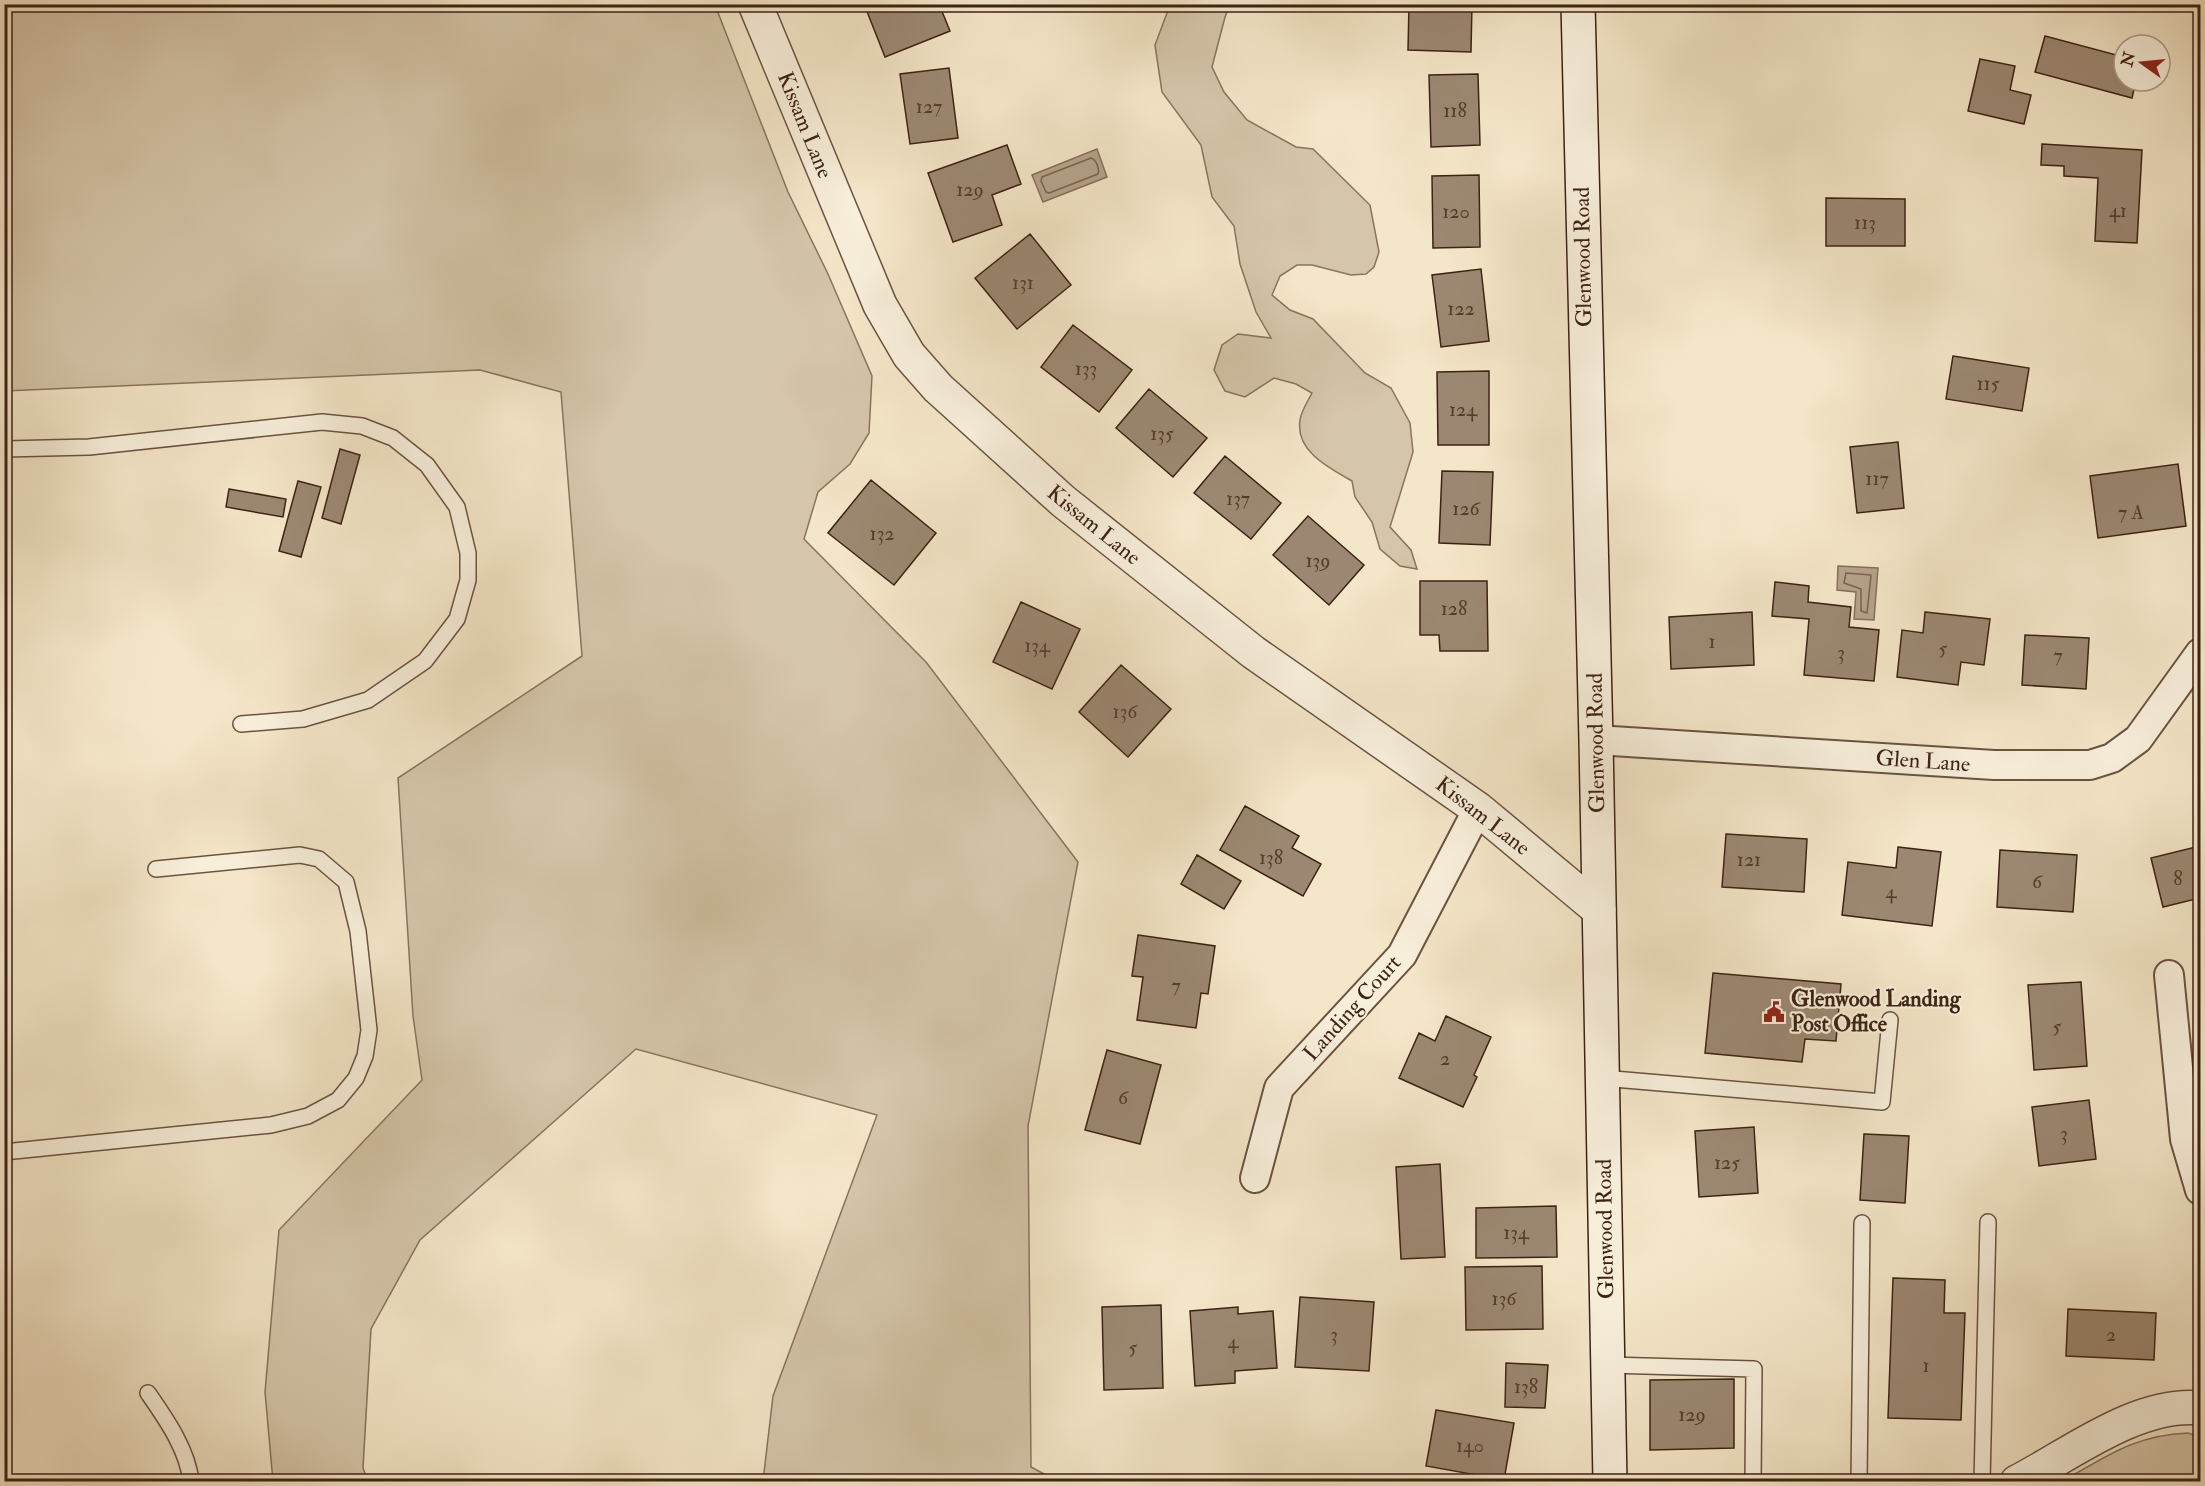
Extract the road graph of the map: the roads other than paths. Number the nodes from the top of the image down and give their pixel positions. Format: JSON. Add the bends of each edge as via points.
{"nodes":[{"id":1,"x":755,"y":4,"type":"edge"},
{"id":2,"x":1578,"y":4,"type":"edge"},
{"id":3,"x":4,"y":449,"type":"edge"},
{"id":4,"x":2200,"y":653,"type":"edge"},
{"id":5,"x":241,"y":724,"type":"dead end"},
{"id":6,"x":1596,"y":740,"type":"junction"},
{"id":7,"x":1478,"y":809,"type":"junction"},
{"id":8,"x":156,"y":869,"type":"dead end"},
{"id":9,"x":1599,"y":910,"type":"junction"},
{"id":10,"x":2169,"y":975,"type":"dead end"},
{"id":11,"x":1890,"y":1020,"type":"dead end"},
{"id":12,"x":1602,"y":1078,"type":"junction"},
{"id":13,"x":4,"y":1152,"type":"edge"},
{"id":14,"x":1255,"y":1178,"type":"dead end"},
{"id":15,"x":2200,"y":1190,"type":"edge"},
{"id":16,"x":1988,"y":1222,"type":"dead end"},
{"id":17,"x":1862,"y":1223,"type":"dead end"},
{"id":18,"x":1608,"y":1365,"type":"junction"},
{"id":19,"x":148,"y":1394,"type":"dead end"},
{"id":20,"x":2200,"y":1408,"type":"edge"},
{"id":21,"x":191,"y":1482,"type":"edge"},
{"id":22,"x":1610,"y":1482,"type":"edge"},
{"id":23,"x":1753,"y":1482,"type":"edge"},
{"id":24,"x":1859,"y":1482,"type":"edge"},
{"id":25,"x":1982,"y":1482,"type":"edge"},
{"id":26,"x":2018,"y":1482,"type":"edge"}],
"edges":[{"from":1,"to":7,"type":"main road","name":"Kissam Lane","via":[[880,305],[909,354],[938,388],[1063,501],[1253,652]]},
{"from":2,"to":6,"type":"main road","name":"Glenwood Road"},
{"from":3,"to":5,"type":"lane","via":[[89,447],[322,422],[362,426],[393,438],[427,465],[457,507],[468,553],[468,580],[457,618],[425,661],[368,700],[303,719]]},
{"from":4,"to":6,"type":"street","name":"Glen Lane","via":[[2138,739],[2112,758],[2090,765],[1994,765]]},
{"from":6,"to":9,"type":"main road","name":"Glenwood Road"},
{"from":7,"to":9,"type":"main road","name":"Kissam Lane"},
{"from":7,"to":14,"type":"street","name":"Landing Court","via":[[1402,955],[1279,1088]]},
{"from":8,"to":13,"type":"lane","via":[[300,855],[320,859],[346,882],[358,931],[369,1030],[356,1078],[338,1100],[308,1116],[271,1125]]},
{"from":9,"to":12,"type":"main road","name":"Glenwood Road"},
{"from":10,"to":15,"type":"street","via":[[2185,1139]]},
{"from":11,"to":12,"type":"lane","via":[[1882,1102]]},
{"from":12,"to":18,"type":"main road","name":"Glenwood Road"},
{"from":16,"to":25,"type":"lane"},
{"from":17,"to":24,"type":"lane"},
{"from":18,"to":22,"type":"main road","name":"Glenwood Road"},
{"from":18,"to":23,"type":"lane","via":[[1754,1369]]},
{"from":19,"to":21,"type":"lane","via":[[180,1446]]},
{"from":20,"to":26,"type":"main road","via":[[2140,1418]]}]}
